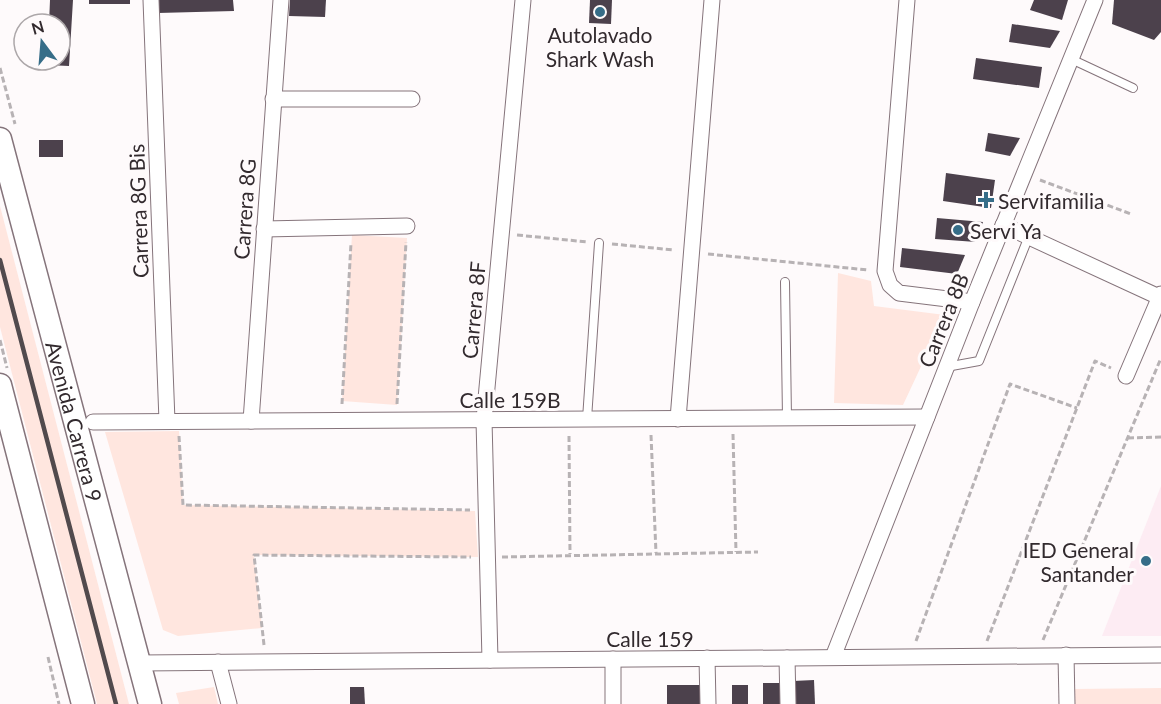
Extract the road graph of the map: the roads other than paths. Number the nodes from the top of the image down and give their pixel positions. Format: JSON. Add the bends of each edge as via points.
{"nodes":[{"id":1,"x":151,"y":0,"type":"edge"},
{"id":2,"x":281,"y":0,"type":"edge"},
{"id":3,"x":523,"y":0,"type":"edge"},
{"id":4,"x":712,"y":0,"type":"edge"},
{"id":5,"x":907,"y":0,"type":"edge"},
{"id":6,"x":1095,"y":0,"type":"edge"},
{"id":7,"x":1071,"y":59,"type":"junction"},
{"id":8,"x":1133,"y":88,"type":"dead end"},
{"id":9,"x":273,"y":99,"type":"junction"},
{"id":10,"x":412,"y":99,"type":"dead end"},
{"id":11,"x":0,"y":139,"type":"edge"},
{"id":12,"x":1003,"y":225,"type":"junction"},
{"id":13,"x":407,"y":226,"type":"road end"},
{"id":14,"x":264,"y":229,"type":"junction"},
{"id":15,"x":1029,"y":236,"type":"junction"},
{"id":16,"x":600,"y":243,"type":"dead end"},
{"id":17,"x":785,"y":282,"type":"dead end"},
{"id":18,"x":1160,"y":296,"type":"edge"},
{"id":19,"x":972,"y":302,"type":"junction"},
{"id":20,"x":946,"y":366,"type":"junction"},
{"id":21,"x":1126,"y":376,"type":"dead end"},
{"id":22,"x":0,"y":385,"type":"edge"},
{"id":23,"x":927,"y":417,"type":"junction"},
{"id":24,"x":787,"y":418,"type":"junction"},
{"id":25,"x":587,"y":419,"type":"junction"},
{"id":26,"x":678,"y":419,"type":"junction"},
{"id":27,"x":484,"y":420,"type":"junction"},
{"id":28,"x":173,"y":421,"type":"junction"},
{"id":29,"x":251,"y":421,"type":"junction"},
{"id":30,"x":93,"y":422,"type":"dead end"},
{"id":31,"x":1066,"y":655,"type":"junction"},
{"id":32,"x":1161,"y":655,"type":"edge"},
{"id":33,"x":833,"y":657,"type":"junction"},
{"id":34,"x":707,"y":658,"type":"junction"},
{"id":35,"x":788,"y":658,"type":"junction"},
{"id":36,"x":613,"y":659,"type":"junction"},
{"id":37,"x":490,"y":660,"type":"junction"},
{"id":38,"x":218,"y":662,"type":"junction"},
{"id":39,"x":140,"y":663,"type":"junction"},
{"id":40,"x":83,"y":704,"type":"edge"},
{"id":41,"x":150,"y":704,"type":"edge"},
{"id":42,"x":229,"y":704,"type":"edge"},
{"id":43,"x":613,"y":704,"type":"edge"},
{"id":44,"x":708,"y":704,"type":"edge"},
{"id":45,"x":788,"y":704,"type":"edge"},
{"id":46,"x":1067,"y":704,"type":"edge"}],
"edges":[{"from":1,"to":28,"type":"street","name":"Carrera 8G Bis"},
{"from":2,"to":9,"type":"street","name":"Carrera 8G"},
{"from":3,"to":27,"type":"street","name":"Carrera 8F"},
{"from":4,"to":26,"type":"street"},
{"from":5,"to":19,"type":"street","via":[[885,271],[890,285],[899,293]]},
{"from":6,"to":7,"type":"street","name":"Carrera 8B"},
{"from":7,"to":8,"type":"lane"},
{"from":7,"to":12,"type":"street","name":"Carrera 8B"},
{"from":9,"to":10,"type":"street"},
{"from":9,"to":14,"type":"street","name":"Carrera 8G"},
{"from":11,"to":39,"type":"main road","name":"Avenida Carrera 9"},
{"from":12,"to":15,"type":"street"},
{"from":12,"to":19,"type":"street","name":"Carrera 8B"},
{"from":13,"to":14,"type":"street"},
{"from":14,"to":29,"type":"street","name":"Carrera 8G"},
{"from":15,"to":18,"type":"street"},
{"from":15,"to":20,"type":"lane","via":[[979,362]]},
{"from":16,"to":25,"type":"lane"},
{"from":17,"to":24,"type":"lane"},
{"from":18,"to":21,"type":"street"},
{"from":19,"to":20,"type":"street","name":"Carrera 8B"},
{"from":20,"to":23,"type":"street","name":"Carrera 8B"},
{"from":22,"to":40,"type":"main road"},
{"from":23,"to":24,"type":"street","name":"Calle 159B"},
{"from":23,"to":33,"type":"street","name":"Carrera 8B"},
{"from":24,"to":26,"type":"street","name":"Calle 159B"},
{"from":25,"to":26,"type":"street","name":"Calle 159B"},
{"from":25,"to":27,"type":"street","name":"Calle 159B"},
{"from":27,"to":29,"type":"street","name":"Calle 159B"},
{"from":27,"to":37,"type":"street","name":"Carrera 8F"},
{"from":28,"to":29,"type":"street","name":"Calle 159B"},
{"from":28,"to":30,"type":"street","name":"Calle 159B"},
{"from":31,"to":32,"type":"street","name":"Calle 159"},
{"from":31,"to":33,"type":"street","name":"Calle 159"},
{"from":31,"to":46,"type":"street"},
{"from":33,"to":35,"type":"street","name":"Calle 159"},
{"from":34,"to":35,"type":"street","name":"Calle 159"},
{"from":34,"to":36,"type":"street","name":"Calle 159"},
{"from":34,"to":44,"type":"street"},
{"from":35,"to":45,"type":"street"},
{"from":36,"to":37,"type":"street","name":"Calle 159"},
{"from":36,"to":43,"type":"street"},
{"from":37,"to":38,"type":"street","name":"Calle 159"},
{"from":38,"to":39,"type":"street","name":"Calle 159"},
{"from":38,"to":42,"type":"street"},
{"from":39,"to":41,"type":"main road","name":"Avenida Carrera 9"}]}
